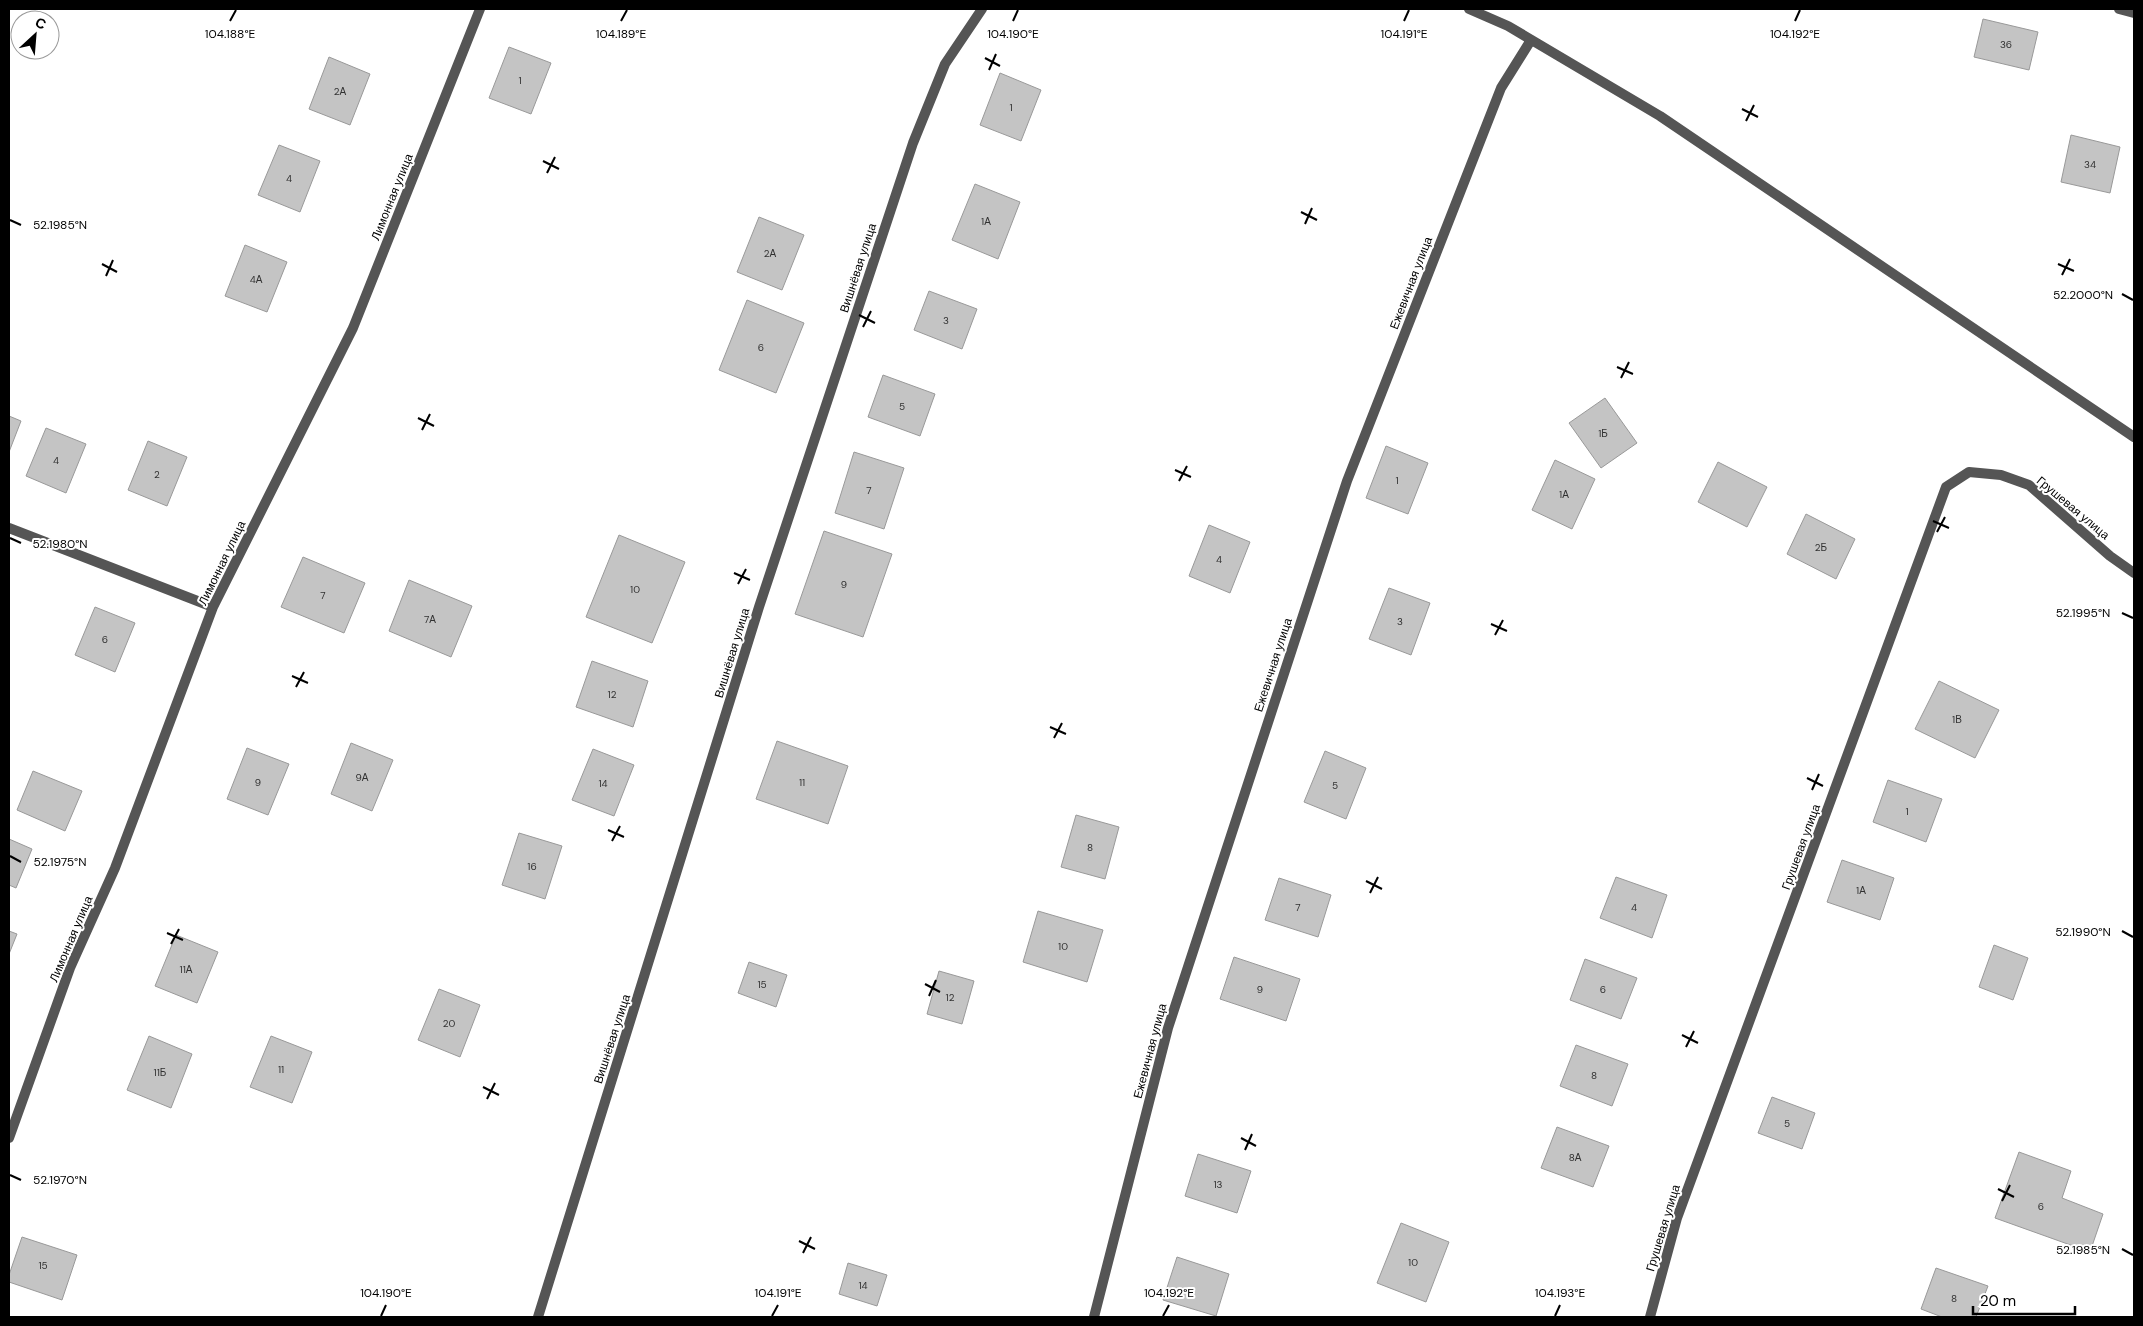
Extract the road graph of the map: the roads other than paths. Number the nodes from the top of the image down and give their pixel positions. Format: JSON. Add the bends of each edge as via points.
{"nodes":[{"id":1,"x":480,"y":9,"type":"edge"},
{"id":2,"x":982,"y":9,"type":"edge"},
{"id":3,"x":1469,"y":9,"type":"edge"},
{"id":4,"x":2119,"y":9,"type":"edge"},
{"id":5,"x":2134,"y":13,"type":"edge"},
{"id":6,"x":1531,"y":40,"type":"junction"},
{"id":7,"x":2134,"y":437,"type":"edge"},
{"id":8,"x":9,"y":528,"type":"edge"},
{"id":9,"x":2134,"y":573,"type":"edge"},
{"id":10,"x":213,"y":607,"type":"junction"},
{"id":11,"x":9,"y":1138,"type":"edge"},
{"id":12,"x":538,"y":1317,"type":"edge"},
{"id":13,"x":1094,"y":1317,"type":"edge"},
{"id":14,"x":1650,"y":1317,"type":"edge"}],
"edges":[{"from":1,"to":10,"type":"street","name":"Лимонная улица","via":[[353,328]]},
{"from":2,"to":12,"type":"street","name":"Вишнёвая улица","via":[[945,64],[913,143],[759,607]]},
{"from":3,"to":6,"type":"street"},
{"from":4,"to":5,"type":"street"},
{"from":6,"to":7,"type":"street","via":[[1660,116]]},
{"from":6,"to":13,"type":"street","name":"Ежевичная улица","via":[[1501,88],[1346,481],[1168,1028]]},
{"from":8,"to":10,"type":"street"},
{"from":9,"to":14,"type":"street","name":"Грушевая улица","via":[[2029,485],[2001,475],[1969,472],[1946,487],[1677,1218]]},
{"from":10,"to":11,"type":"street","name":"Лимонная улица","via":[[115,868],[70,968]]}]}
